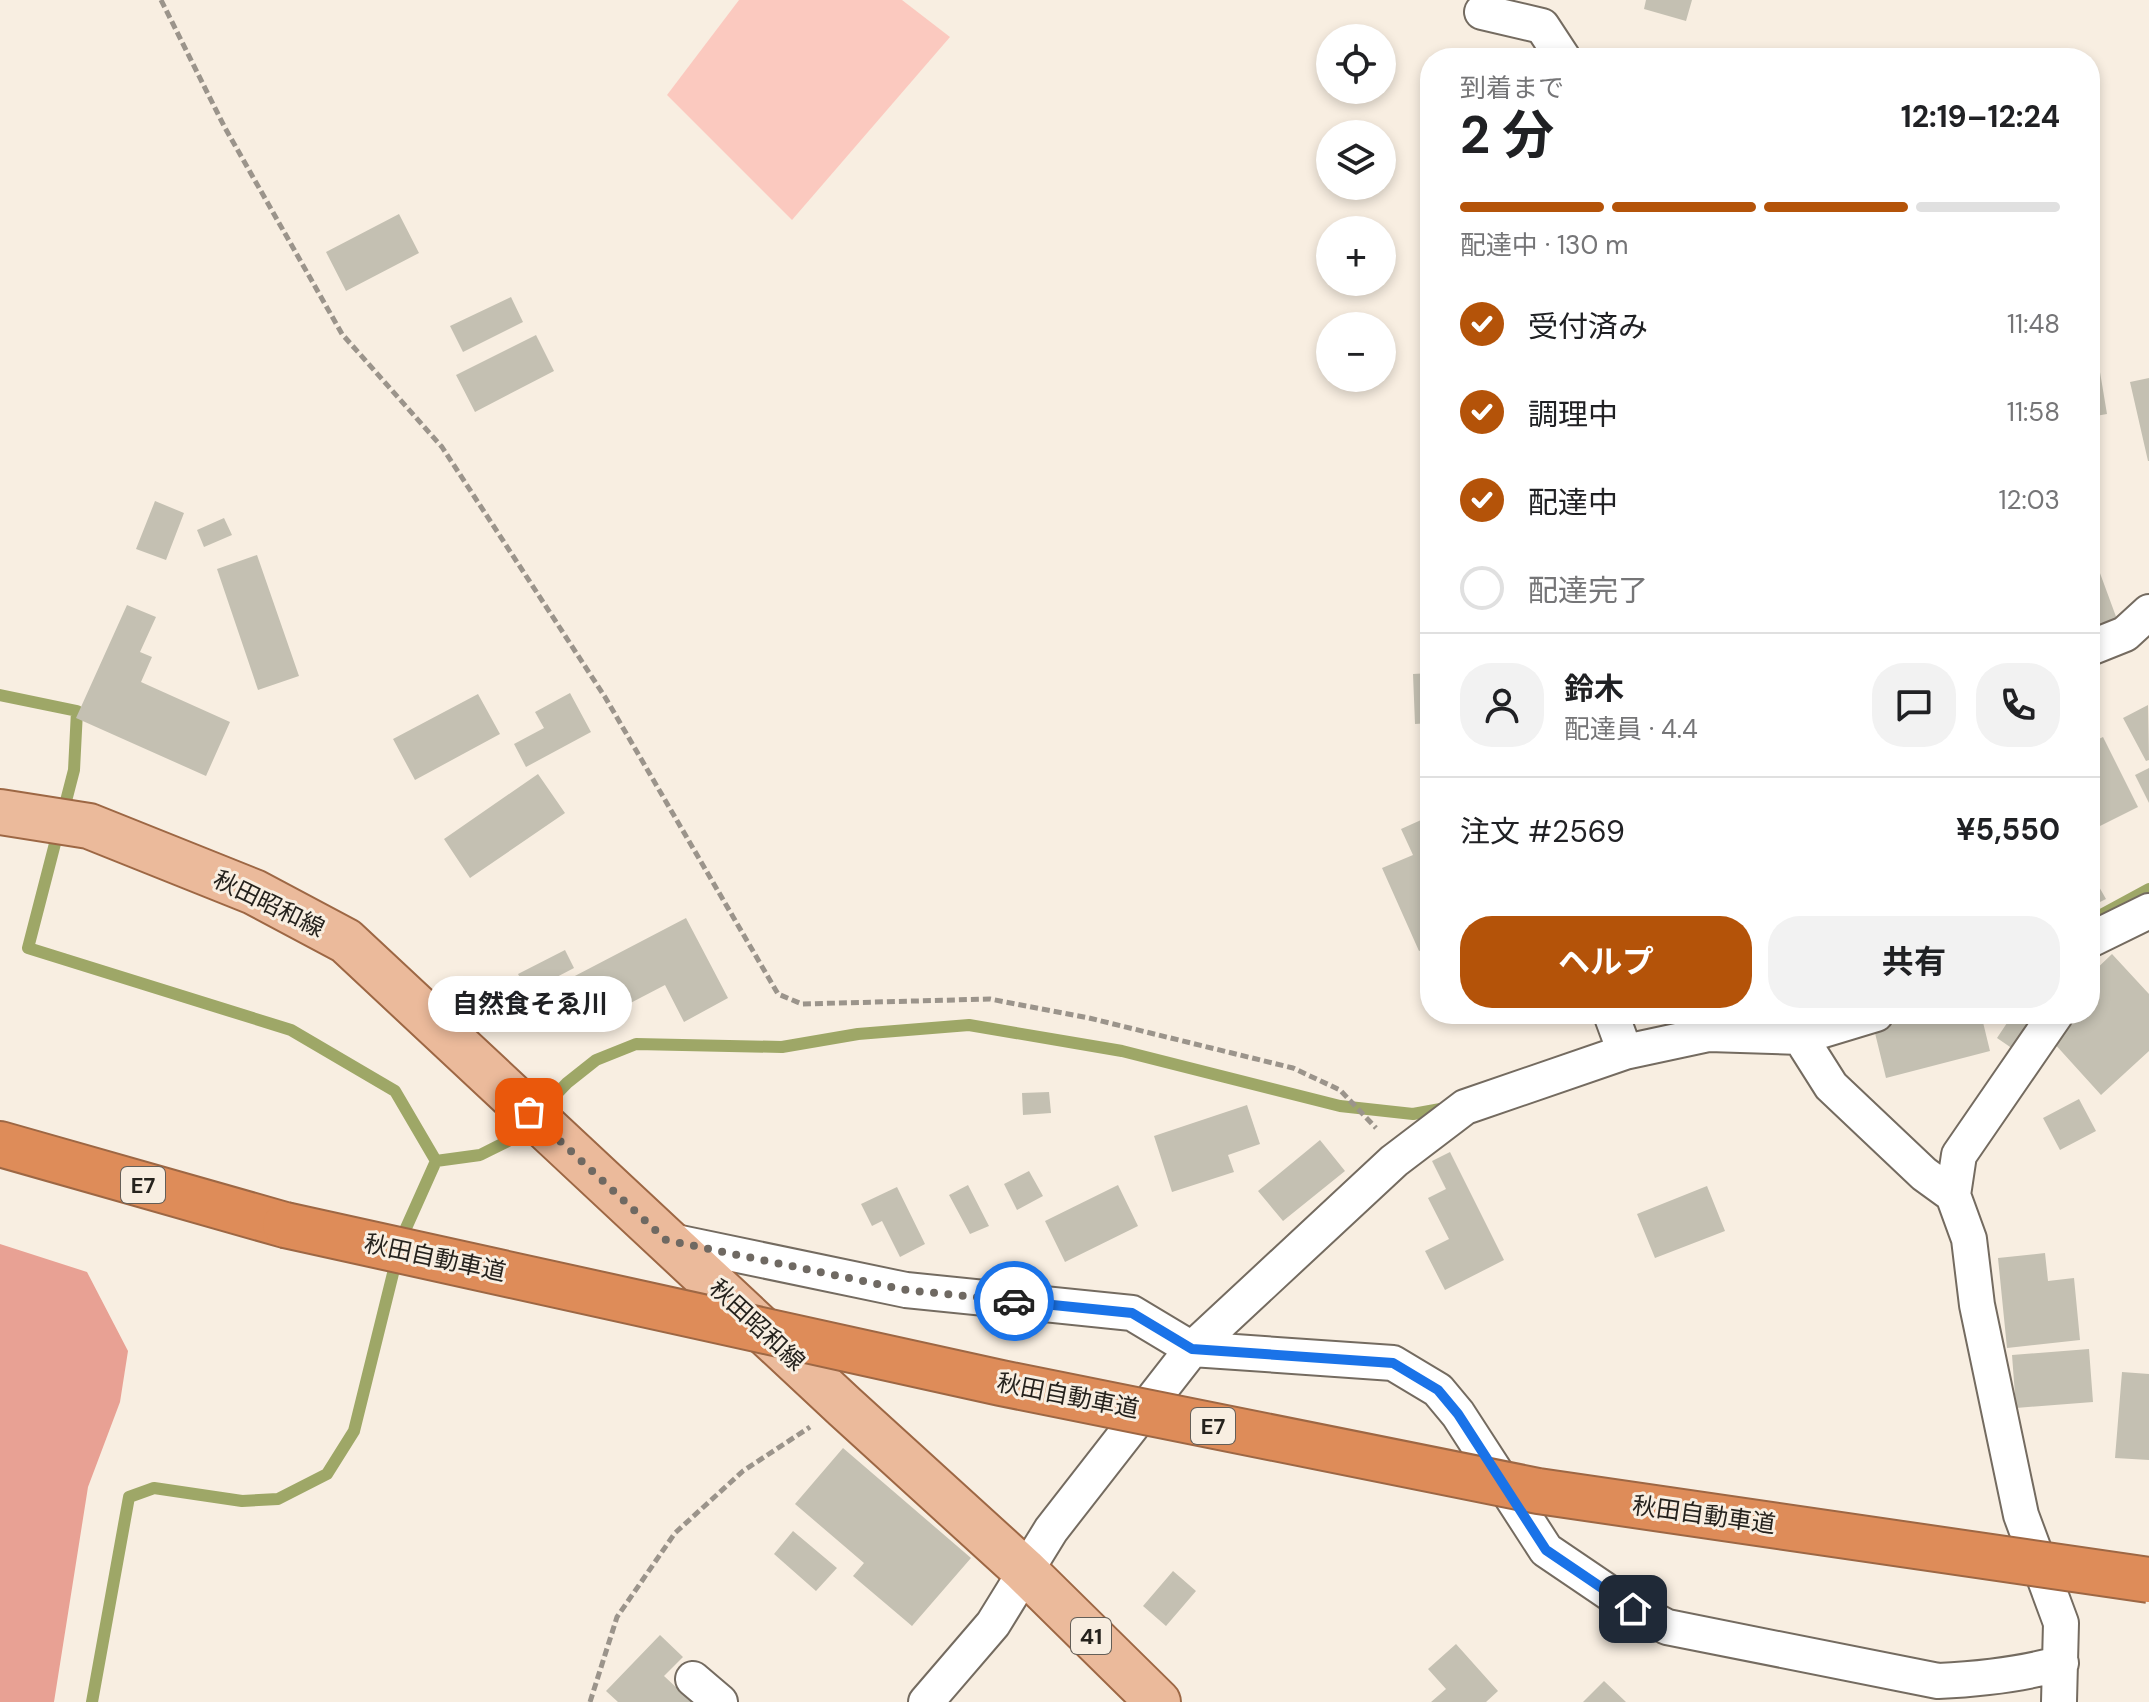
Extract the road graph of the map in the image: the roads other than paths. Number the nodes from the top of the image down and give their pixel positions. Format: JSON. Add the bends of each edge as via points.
{"nodes":[{"id":1,"x":1482,"y":12,"type":"dead end"},
{"id":2,"x":1556,"y":48,"type":"edge"},
{"id":3,"x":2149,"y":612,"type":"edge"},
{"id":4,"x":2100,"y":644,"type":"edge"},
{"id":5,"x":0,"y":812,"type":"edge"},
{"id":6,"x":2149,"y":911,"type":"edge"},
{"id":7,"x":2100,"y":935,"type":"edge"},
{"id":8,"x":1822,"y":1024,"type":"edge"},
{"id":9,"x":2049,"y":1024,"type":"edge"},
{"id":10,"x":1619,"y":1037,"type":"edge"},
{"id":11,"x":0,"y":1144,"type":"edge"},
{"id":12,"x":1953,"y":1195,"type":"junction"},
{"id":13,"x":666,"y":1240,"type":"junction"},
{"id":14,"x":1192,"y":1349,"type":"junction"},
{"id":15,"x":1024,"y":1570,"type":"junction"},
{"id":16,"x":2149,"y":1580,"type":"edge"},
{"id":17,"x":2061,"y":1663,"type":"junction"},
{"id":18,"x":693,"y":1679,"type":"dead end"},
{"id":19,"x":2066,"y":1701,"type":"edge"},
{"id":20,"x":720,"y":1702,"type":"edge"},
{"id":21,"x":926,"y":1702,"type":"edge"},
{"id":22,"x":1158,"y":1702,"type":"edge"}],
"edges":[{"from":1,"to":2,"type":"street","via":[[1542,26]]},
{"from":3,"to":4,"type":"street","via":[[2125,634]]},
{"from":5,"to":13,"type":"main road","name":"秋田昭和線","number":"41","via":[[89,826],[254,892],[346,941]]},
{"from":6,"to":7,"type":"street"},
{"from":8,"to":10,"type":"street"},
{"from":8,"to":12,"type":"street","via":[[1831,1086]]},
{"from":9,"to":12,"type":"street","via":[[1959,1155]]},
{"from":10,"to":14,"type":"street","via":[[1465,1107],[1394,1161]]},
{"from":11,"to":16,"type":"highway","name":"秋田自動車道","number":"E7","bridge":true,"via":[[285,1225],[1001,1383],[1538,1491]]},
{"from":12,"to":17,"type":"street","via":[[1969,1239],[1977,1305],[2021,1515],[2061,1623]]},
{"from":13,"to":14,"type":"street","via":[[906,1290],[1132,1313]]},
{"from":13,"to":15,"type":"main road","name":"秋田昭和線","number":"41"},
{"from":14,"to":15,"type":"street"},
{"from":14,"to":17,"type":"street","via":[[1393,1363],[1438,1390],[1458,1414],[1546,1550],[1667,1627],[1938,1681]]},
{"from":15,"to":21,"type":"street","via":[[993,1624]]},
{"from":15,"to":22,"type":"main road","name":"秋田昭和線","number":"41"},
{"from":17,"to":19,"type":"street"},
{"from":18,"to":20,"type":"street"}]}
